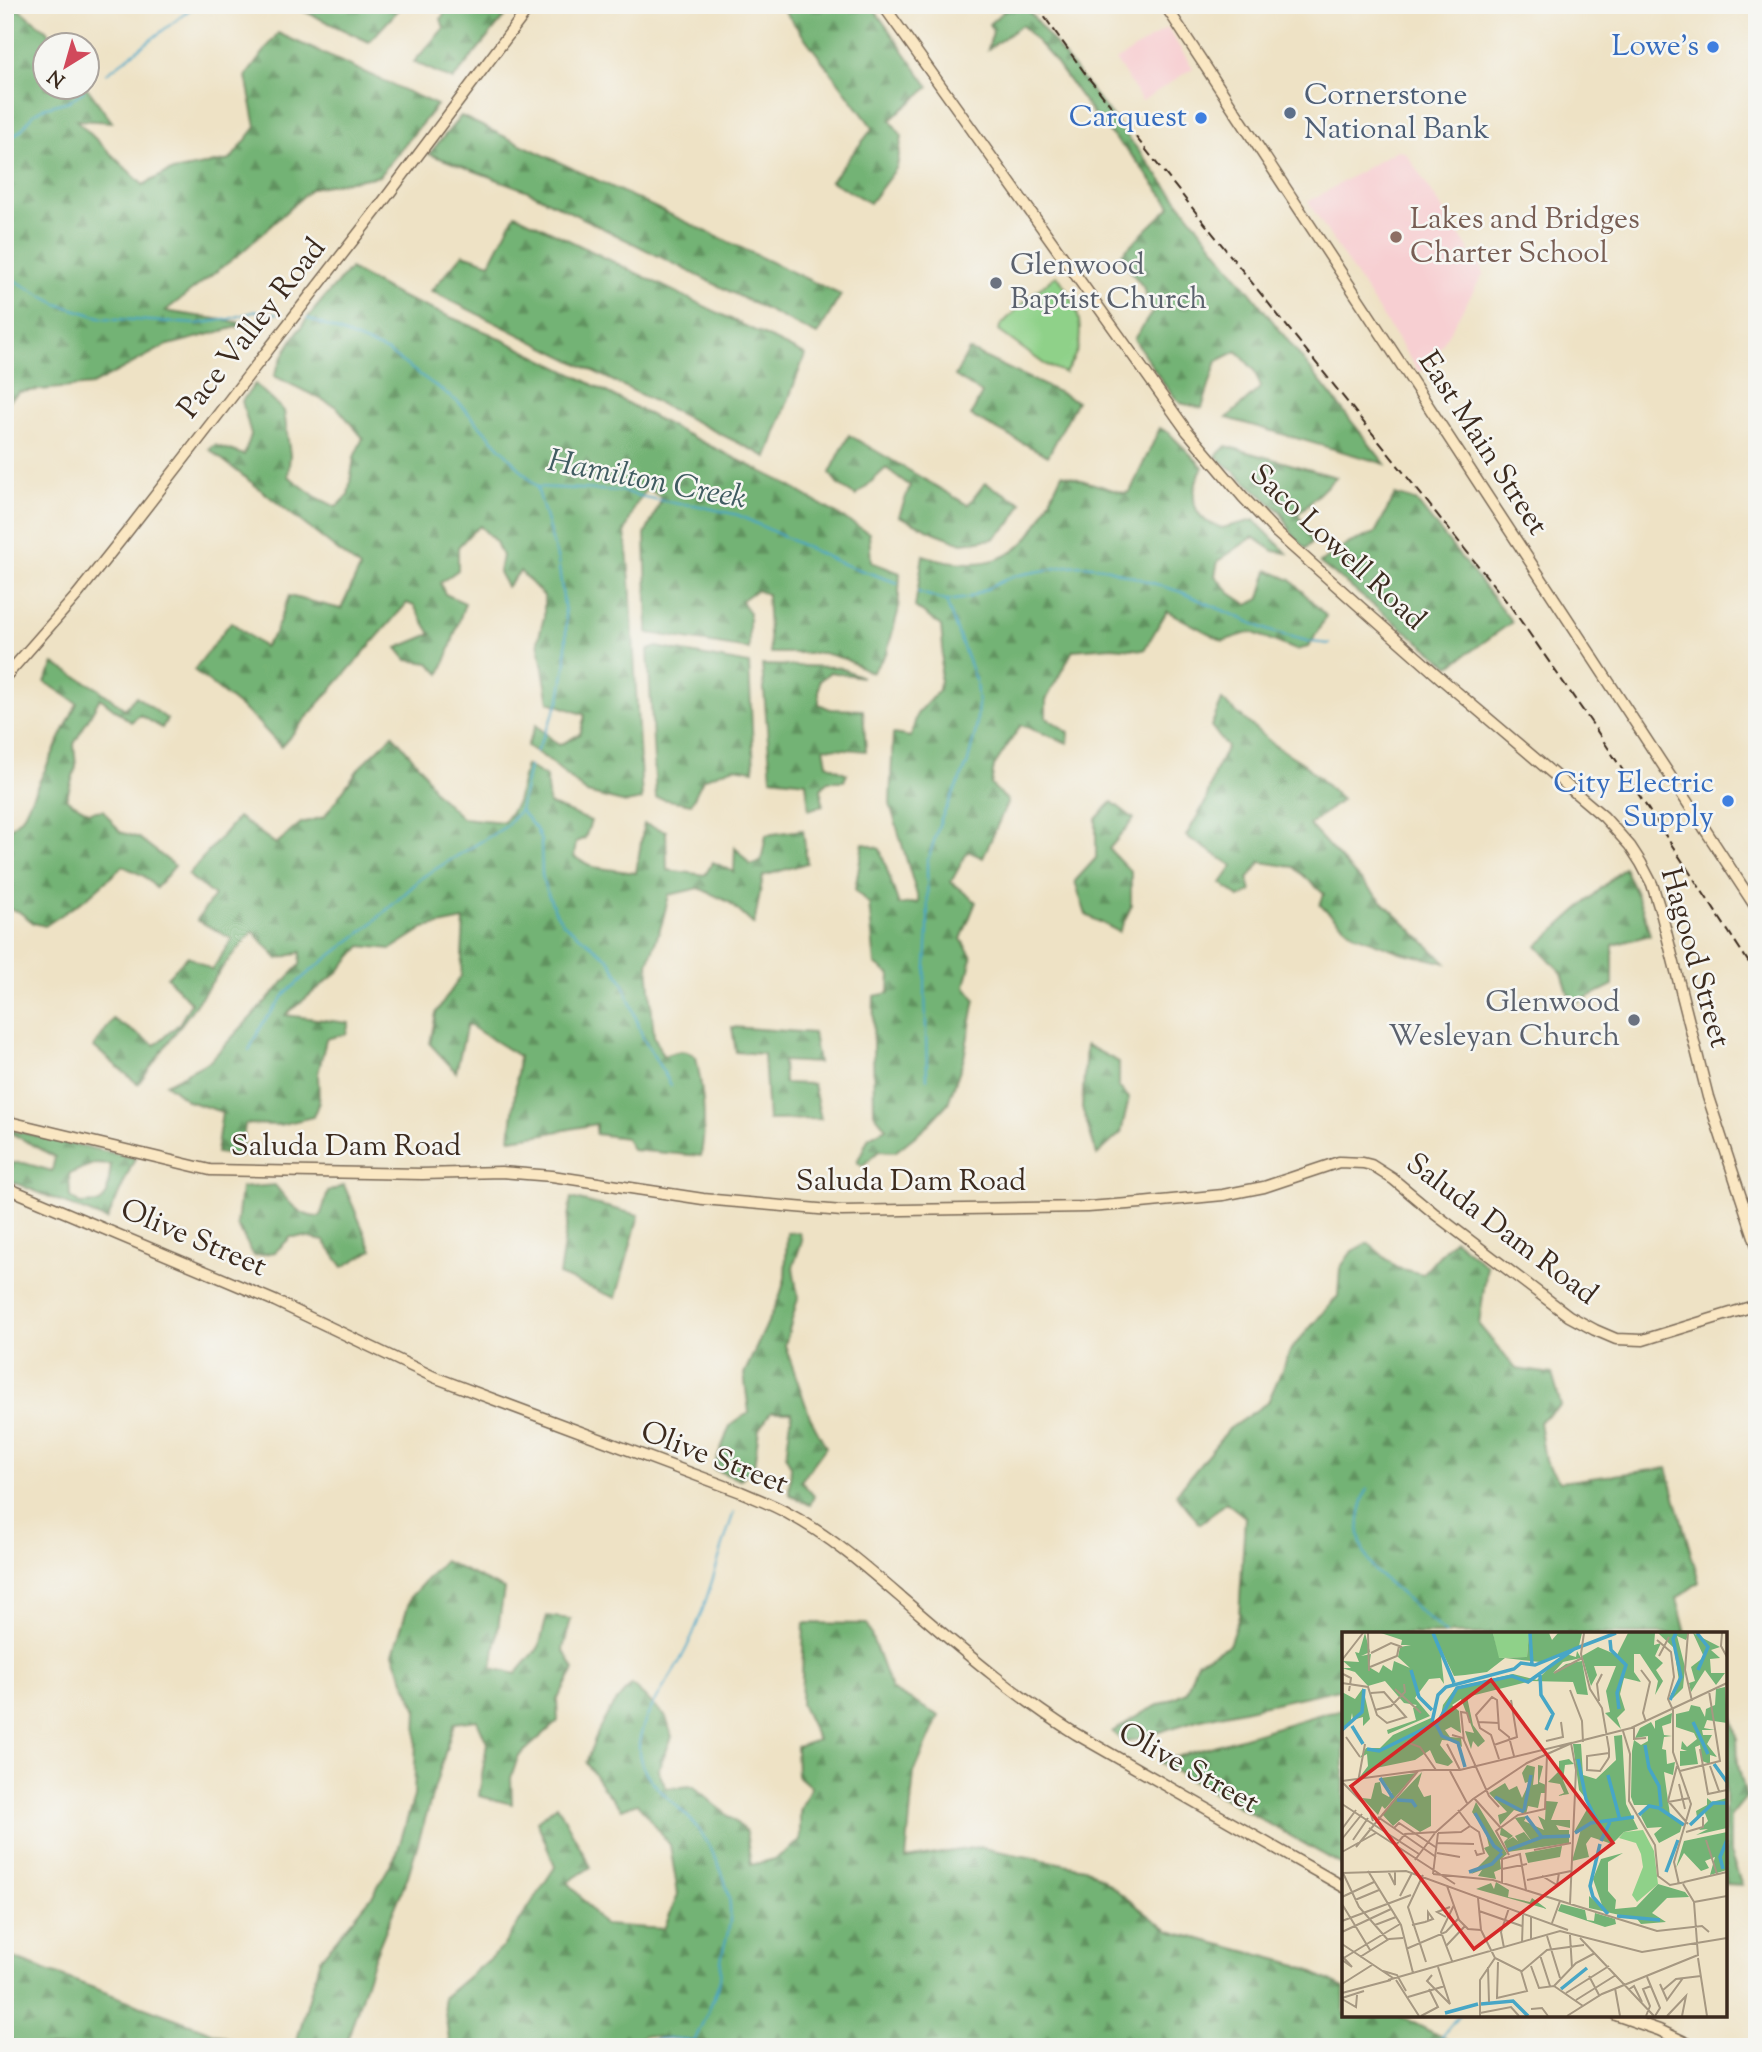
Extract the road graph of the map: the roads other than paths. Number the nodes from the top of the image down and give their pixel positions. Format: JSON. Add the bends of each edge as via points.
{"nodes":[{"id":1,"x":531,"y":5,"type":"edge"},
{"id":2,"x":883,"y":5,"type":"edge"},
{"id":3,"x":1165,"y":5,"type":"edge"},
{"id":4,"x":5,"y":677,"type":"edge"},
{"id":5,"x":1630,"y":846,"type":"joint"},
{"id":6,"x":1757,"y":909,"type":"edge"},
{"id":7,"x":5,"y":1121,"type":"edge"},
{"id":8,"x":5,"y":1187,"type":"edge"},
{"id":9,"x":1757,"y":1245,"type":"edge"},
{"id":10,"x":1757,"y":1305,"type":"edge"},
{"id":11,"x":1342,"y":1885,"type":"edge"},
{"id":12,"x":1622,"y":2017,"type":"edge"},
{"id":13,"x":1695,"y":2047,"type":"edge"}],
"edges":[{"from":1,"to":4,"type":"street","name":"Pace Valley Road","via":[[127,532]]},
{"from":2,"to":5,"type":"street","name":"Saco Lowell Road","via":[[1165,400],[1243,498],[1285,541],[1604,817]]},
{"from":3,"to":6,"type":"street","name":"East Main Street"},
{"from":5,"to":9,"type":"street","name":"Hagood Street","via":[[1652,884],[1708,1097]]},
{"from":7,"to":10,"type":"street","name":"Saluda Dam Road","via":[[210,1170],[552,1175],[703,1199],[842,1211],[1141,1203],[1223,1195],[1264,1187],[1339,1162],[1363,1163],[1393,1179],[1569,1316],[1616,1339],[1643,1340]]},
{"from":8,"to":11,"type":"street","name":"Olive Street","via":[[275,1301],[434,1377],[788,1513],[846,1552],[1039,1711]]},
{"from":12,"to":13,"type":"street"}]}
